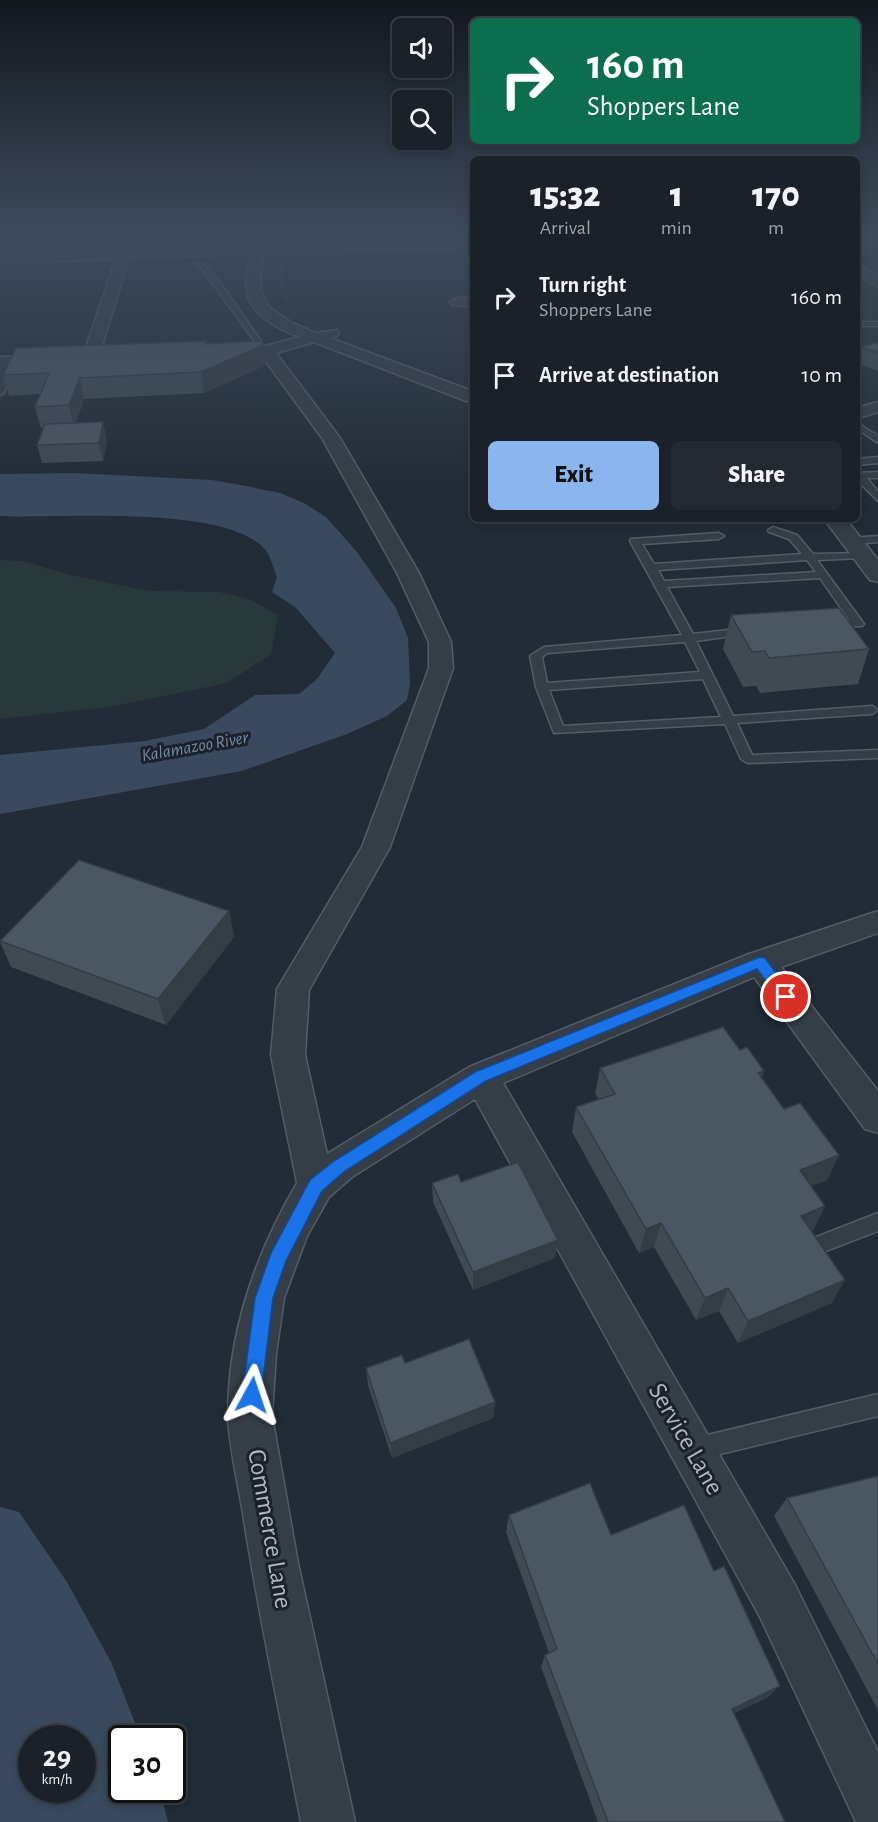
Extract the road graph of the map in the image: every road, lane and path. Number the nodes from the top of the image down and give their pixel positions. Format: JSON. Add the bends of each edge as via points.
{"nodes":[{"id":1,"x":98,"y":322,"type":"edge"},
{"id":2,"x":245,"y":322,"type":"edge"},
{"id":3,"x":280,"y":322,"type":"edge"},
{"id":4,"x":303,"y":322,"type":"edge"},
{"id":5,"x":860,"y":324,"type":"edge"},
{"id":6,"x":878,"y":324,"type":"edge"},
{"id":7,"x":332,"y":333,"type":"junction"},
{"id":8,"x":315,"y":338,"type":"junction"},
{"id":9,"x":266,"y":351,"type":"junction"},
{"id":10,"x":230,"y":353,"type":"edge"},
{"id":11,"x":2,"y":362,"type":"edge"},
{"id":12,"x":470,"y":385,"type":"edge"},
{"id":13,"x":0,"y":393,"type":"edge"},
{"id":14,"x":470,"y":396,"type":"edge"},
{"id":15,"x":860,"y":427,"type":"edge"},
{"id":16,"x":878,"y":440,"type":"edge"},
{"id":17,"x":878,"y":460,"type":"edge"},
{"id":18,"x":860,"y":462,"type":"edge"},
{"id":19,"x":878,"y":475,"type":"edge"},
{"id":20,"x":860,"y":476,"type":"edge"},
{"id":21,"x":860,"y":478,"type":"edge"},
{"id":22,"x":878,"y":498,"type":"edge"},
{"id":23,"x":838,"y":522,"type":"edge"},
{"id":24,"x":773,"y":530,"type":"dead end"},
{"id":25,"x":719,"y":536,"type":"dead end"},
{"id":26,"x":864,"y":545,"type":"edge"},
{"id":27,"x":810,"y":557,"type":"junction"},
{"id":28,"x":651,"y":567,"type":"junction"},
{"id":29,"x":823,"y":575,"type":"junction"},
{"id":30,"x":878,"y":575,"type":"edge"},
{"id":31,"x":660,"y":584,"type":"junction"},
{"id":32,"x":824,"y":626,"type":"edge"},
{"id":33,"x":758,"y":630,"type":"edge"},
{"id":34,"x":689,"y":638,"type":"junction"},
{"id":35,"x":706,"y":675,"type":"junction"},
{"id":36,"x":542,"y":687,"type":"junction"},
{"id":37,"x":872,"y":710,"type":"dead end"},
{"id":38,"x":729,"y":720,"type":"junction"},
{"id":39,"x":878,"y":754,"type":"edge"},
{"id":40,"x":878,"y":922,"type":"edge"},
{"id":41,"x":760,"y":962,"type":"junction"},
{"id":42,"x":481,"y":1077,"type":"junction"},
{"id":43,"x":878,"y":1118,"type":"edge"},
{"id":44,"x":316,"y":1185,"type":"junction"},
{"id":45,"x":878,"y":1222,"type":"edge"},
{"id":46,"x":813,"y":1247,"type":"edge"},
{"id":47,"x":878,"y":1405,"type":"edge"},
{"id":48,"x":692,"y":1450,"type":"junction"},
{"id":49,"x":878,"y":1809,"type":"edge"},
{"id":50,"x":328,"y":1822,"type":"edge"}],
"edges":[{"from":1,"to":11,"type":"street","via":[[85,359]]},
{"from":2,"to":9,"type":"lane"},
{"from":3,"to":8,"type":"street"},
{"from":4,"to":7,"type":"street"},
{"from":5,"to":6,"type":"lane"},
{"from":7,"to":8,"type":"street"},
{"from":7,"to":12,"type":"street"},
{"from":8,"to":9,"type":"street"},
{"from":8,"to":14,"type":"street"},
{"from":9,"to":10,"type":"street"},
{"from":9,"to":44,"type":"street","via":[[306,402],[348,467],[408,573],[440,642],[441,668],[376,847],[294,989],[288,1055]]},
{"from":11,"to":13,"type":"lane","via":[[4,381]]},
{"from":15,"to":16,"type":"lane"},
{"from":17,"to":18,"type":"lane"},
{"from":19,"to":20,"type":"lane"},
{"from":21,"to":22,"type":"lane"},
{"from":23,"to":26,"type":"street"},
{"from":24,"to":27,"type":"lane","via":[[793,537]]},
{"from":25,"to":28,"type":"lane","via":[[635,541]]},
{"from":26,"to":27,"type":"lane"},
{"from":26,"to":30,"type":"street"},
{"from":27,"to":28,"type":"lane"},
{"from":27,"to":29,"type":"lane"},
{"from":28,"to":31,"type":"lane"},
{"from":29,"to":31,"type":"lane"},
{"from":29,"to":32,"type":"lane","via":[[858,624]]},
{"from":31,"to":34,"type":"lane"},
{"from":33,"to":34,"type":"lane"},
{"from":34,"to":35,"type":"lane"},
{"from":34,"to":36,"type":"lane","via":[[544,650],[536,656]]},
{"from":35,"to":36,"type":"lane"},
{"from":35,"to":38,"type":"lane"},
{"from":36,"to":38,"type":"lane","via":[[558,730]]},
{"from":37,"to":38,"type":"lane"},
{"from":38,"to":39,"type":"lane","via":[[748,759]]},
{"from":40,"to":41,"type":"street","name":"Commerce Lane"},
{"from":41,"to":42,"type":"street","name":"Commerce Lane"},
{"from":41,"to":43,"type":"street"},
{"from":42,"to":44,"type":"street","name":"Commerce Lane","via":[[339,1166]]},
{"from":42,"to":48,"type":"street","name":"Service Lane"},
{"from":44,"to":50,"type":"street","name":"Commerce Lane","via":[[291,1229],[264,1298],[250,1416],[274,1563]]},
{"from":45,"to":46,"type":"lane"},
{"from":47,"to":48,"type":"lane"},
{"from":48,"to":49,"type":"street","name":"Service Lane","via":[[777,1600]]}]}
